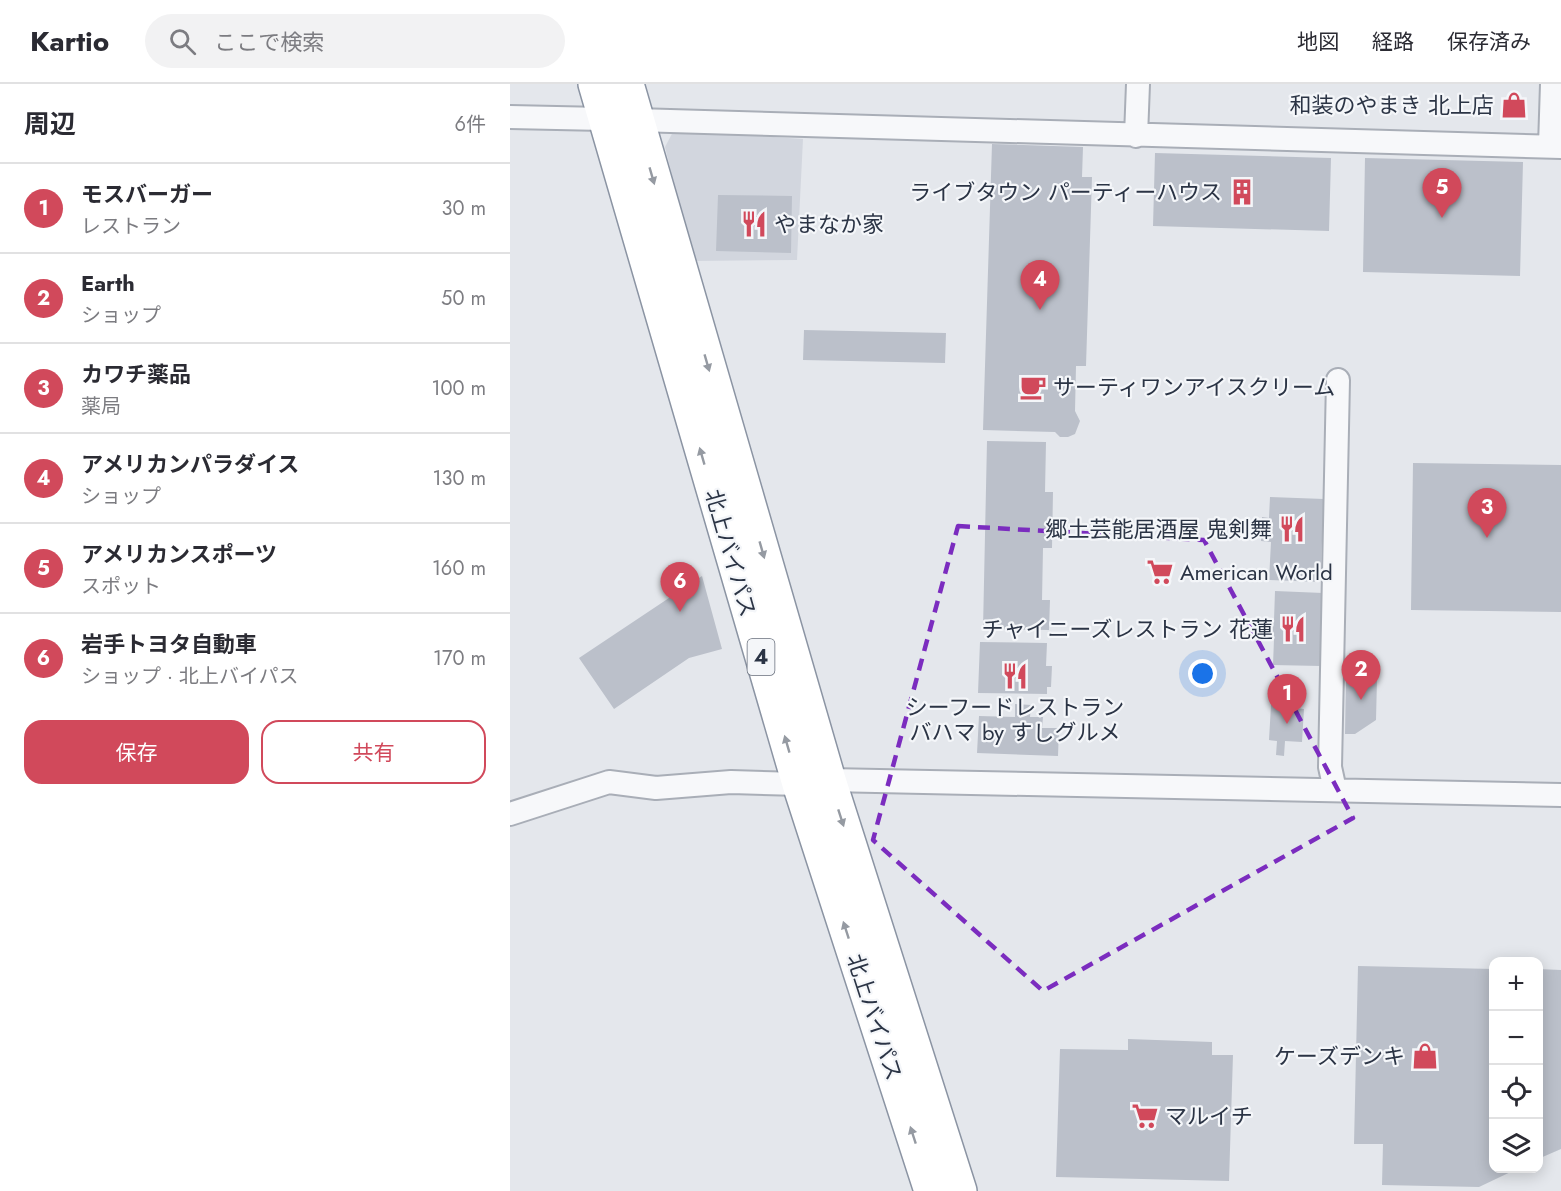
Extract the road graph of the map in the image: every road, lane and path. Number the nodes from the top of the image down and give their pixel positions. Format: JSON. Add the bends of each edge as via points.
{"nodes":[{"id":1,"x":595,"y":84,"type":"edge"},
{"id":2,"x":627,"y":84,"type":"edge"},
{"id":3,"x":1138,"y":84,"type":"edge"},
{"id":4,"x":1552,"y":84,"type":"edge"},
{"id":5,"x":510,"y":117,"type":"edge"},
{"id":6,"x":603,"y":119,"type":"junction"},
{"id":7,"x":636,"y":120,"type":"junction"},
{"id":8,"x":1136,"y":136,"type":"junction"},
{"id":9,"x":1556,"y":146,"type":"edge"},
{"id":10,"x":1338,"y":380,"type":"dead end"},
{"id":11,"x":814,"y":782,"type":"junction"},
{"id":12,"x":1335,"y":790,"type":"junction"},
{"id":13,"x":1561,"y":795,"type":"edge"},
{"id":14,"x":510,"y":814,"type":"edge"},
{"id":15,"x":931,"y":1191,"type":"edge"},
{"id":16,"x":960,"y":1191,"type":"edge"}],
"edges":[{"from":1,"to":6,"type":"highway","name":"北上バイパス","number":"4"},
{"from":2,"to":7,"type":"highway","name":"北上バイパス","number":"4"},
{"from":3,"to":8,"type":"street"},
{"from":4,"to":9,"type":"street"},
{"from":5,"to":6,"type":"street"},
{"from":11,"to":6,"type":"highway","name":"北上バイパス","number":"4","one_way":true},
{"from":7,"to":8,"type":"street"},
{"from":7,"to":11,"type":"highway","name":"北上バイパス","number":"4","one_way":true},
{"from":8,"to":9,"type":"street"},
{"from":10,"to":12,"type":"street","via":[[1330,767]]},
{"from":11,"to":12,"type":"street"},
{"from":11,"to":14,"type":"street","via":[[731,782],[656,788],[609,782]]},
{"from":15,"to":11,"type":"highway","name":"北上バイパス","number":"4","one_way":true},
{"from":11,"to":16,"type":"highway","name":"北上バイパス","number":"4","one_way":true},
{"from":12,"to":13,"type":"street"}]}
